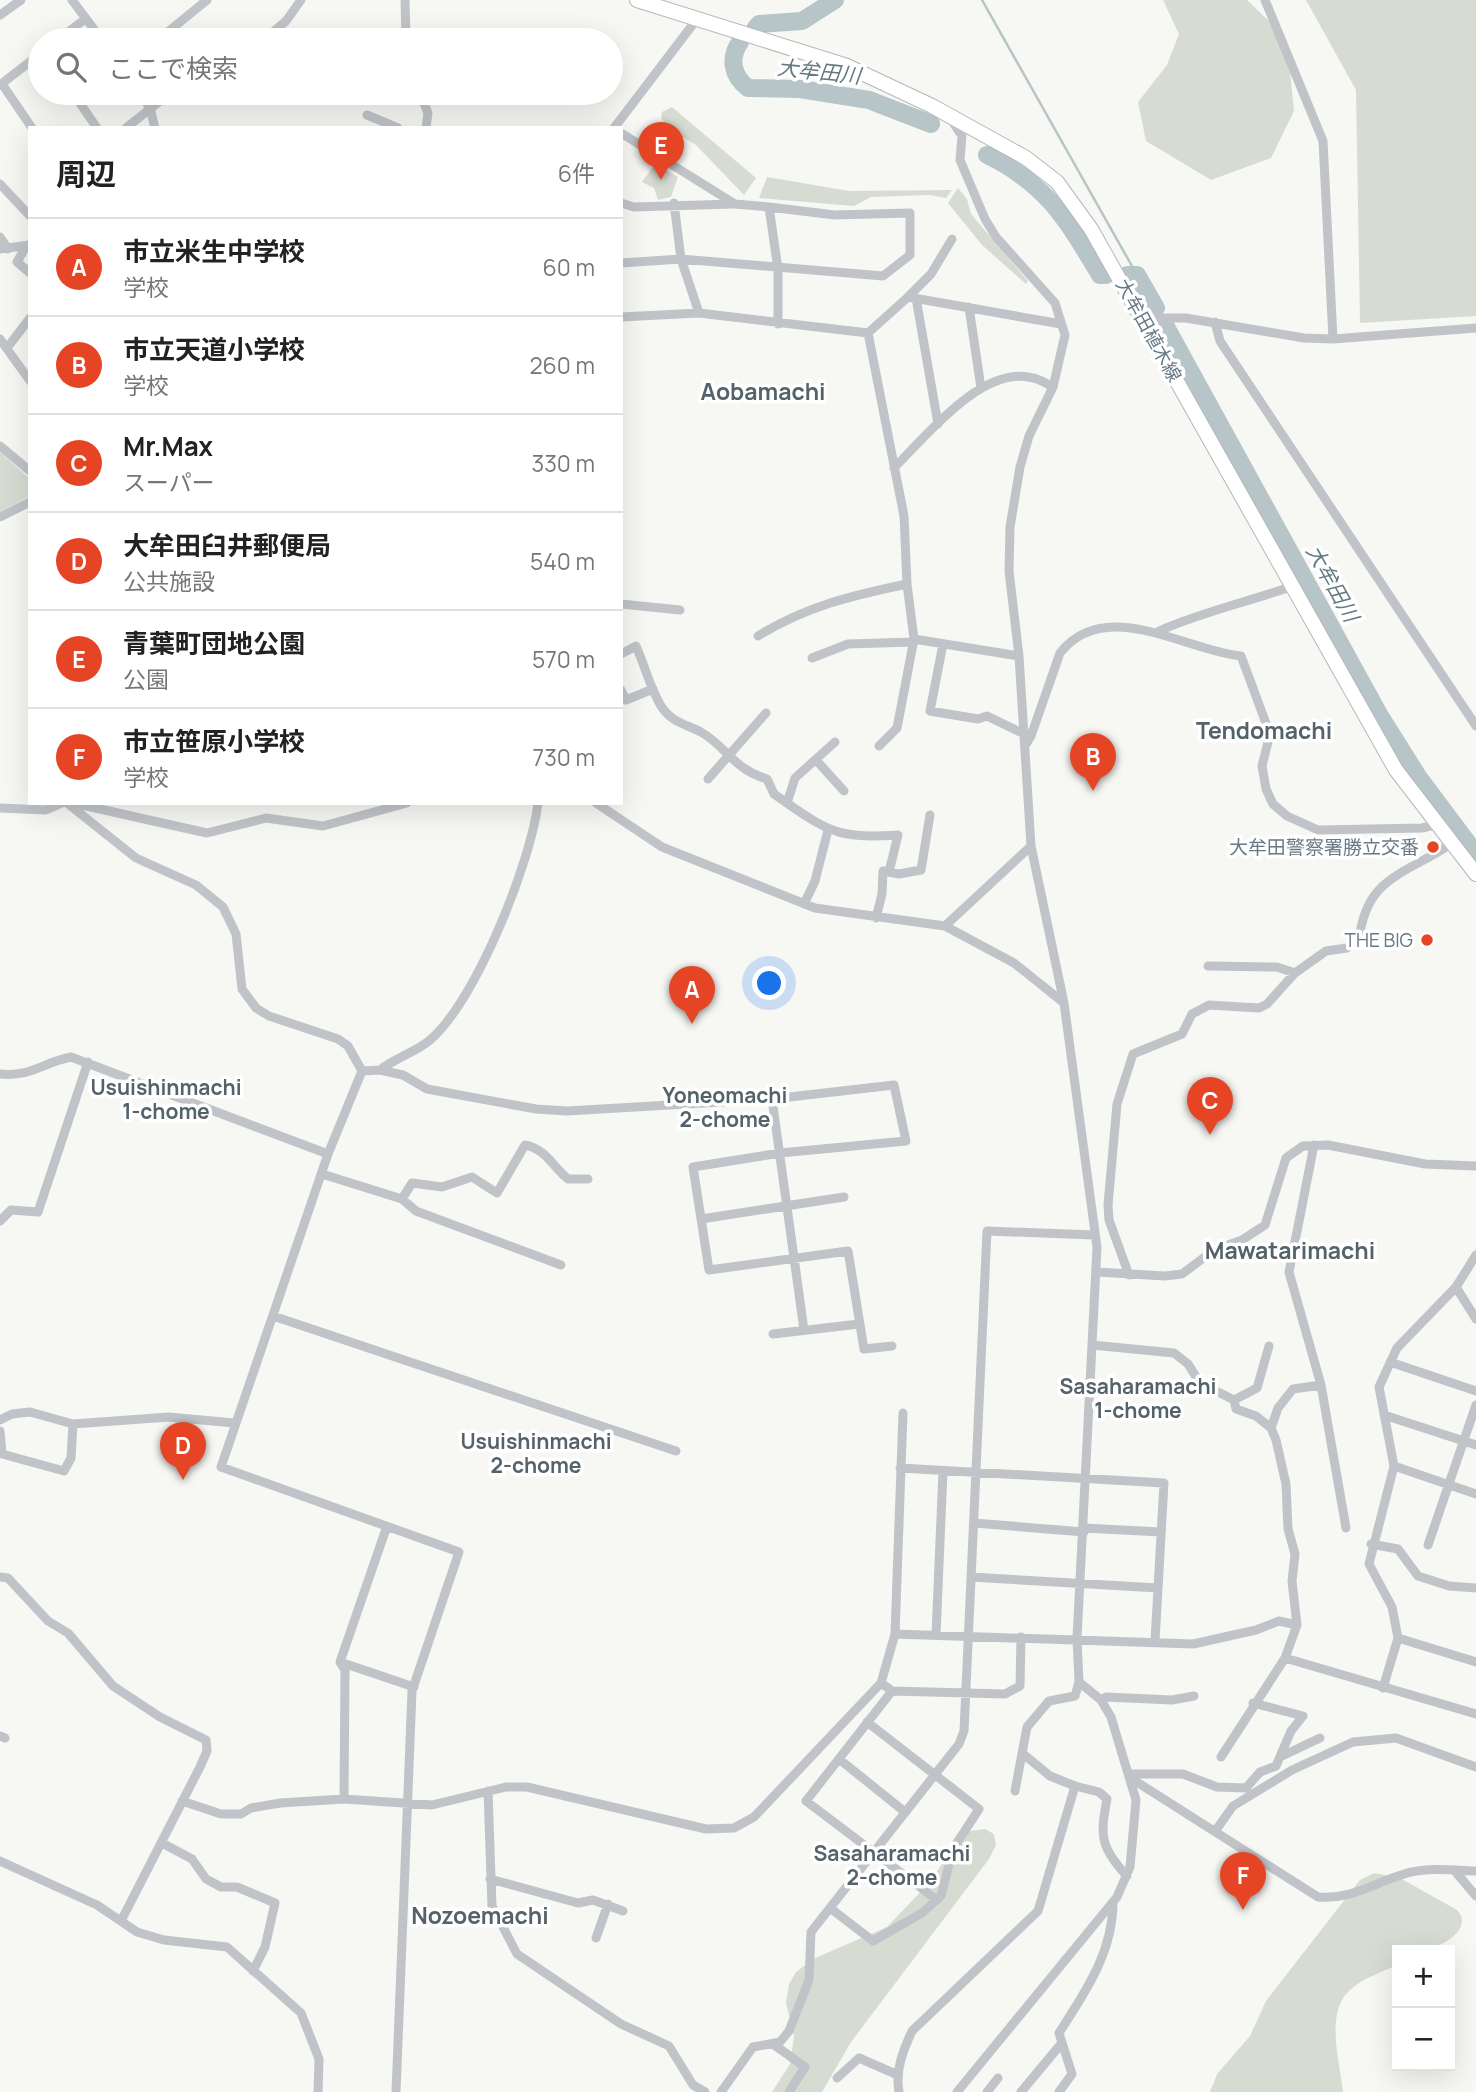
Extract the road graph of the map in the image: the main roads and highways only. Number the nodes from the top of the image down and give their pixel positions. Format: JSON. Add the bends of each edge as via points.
{"nodes":[{"id":1,"x":637,"y":0,"type":"edge"},
{"id":2,"x":1476,"y":874,"type":"edge"}],
"edges":[{"from":1,"to":2,"type":"main road","name":"大牟田植木線","via":[[846,66],[1003,144],[1057,182],[1091,229],[1396,770]]}]}
